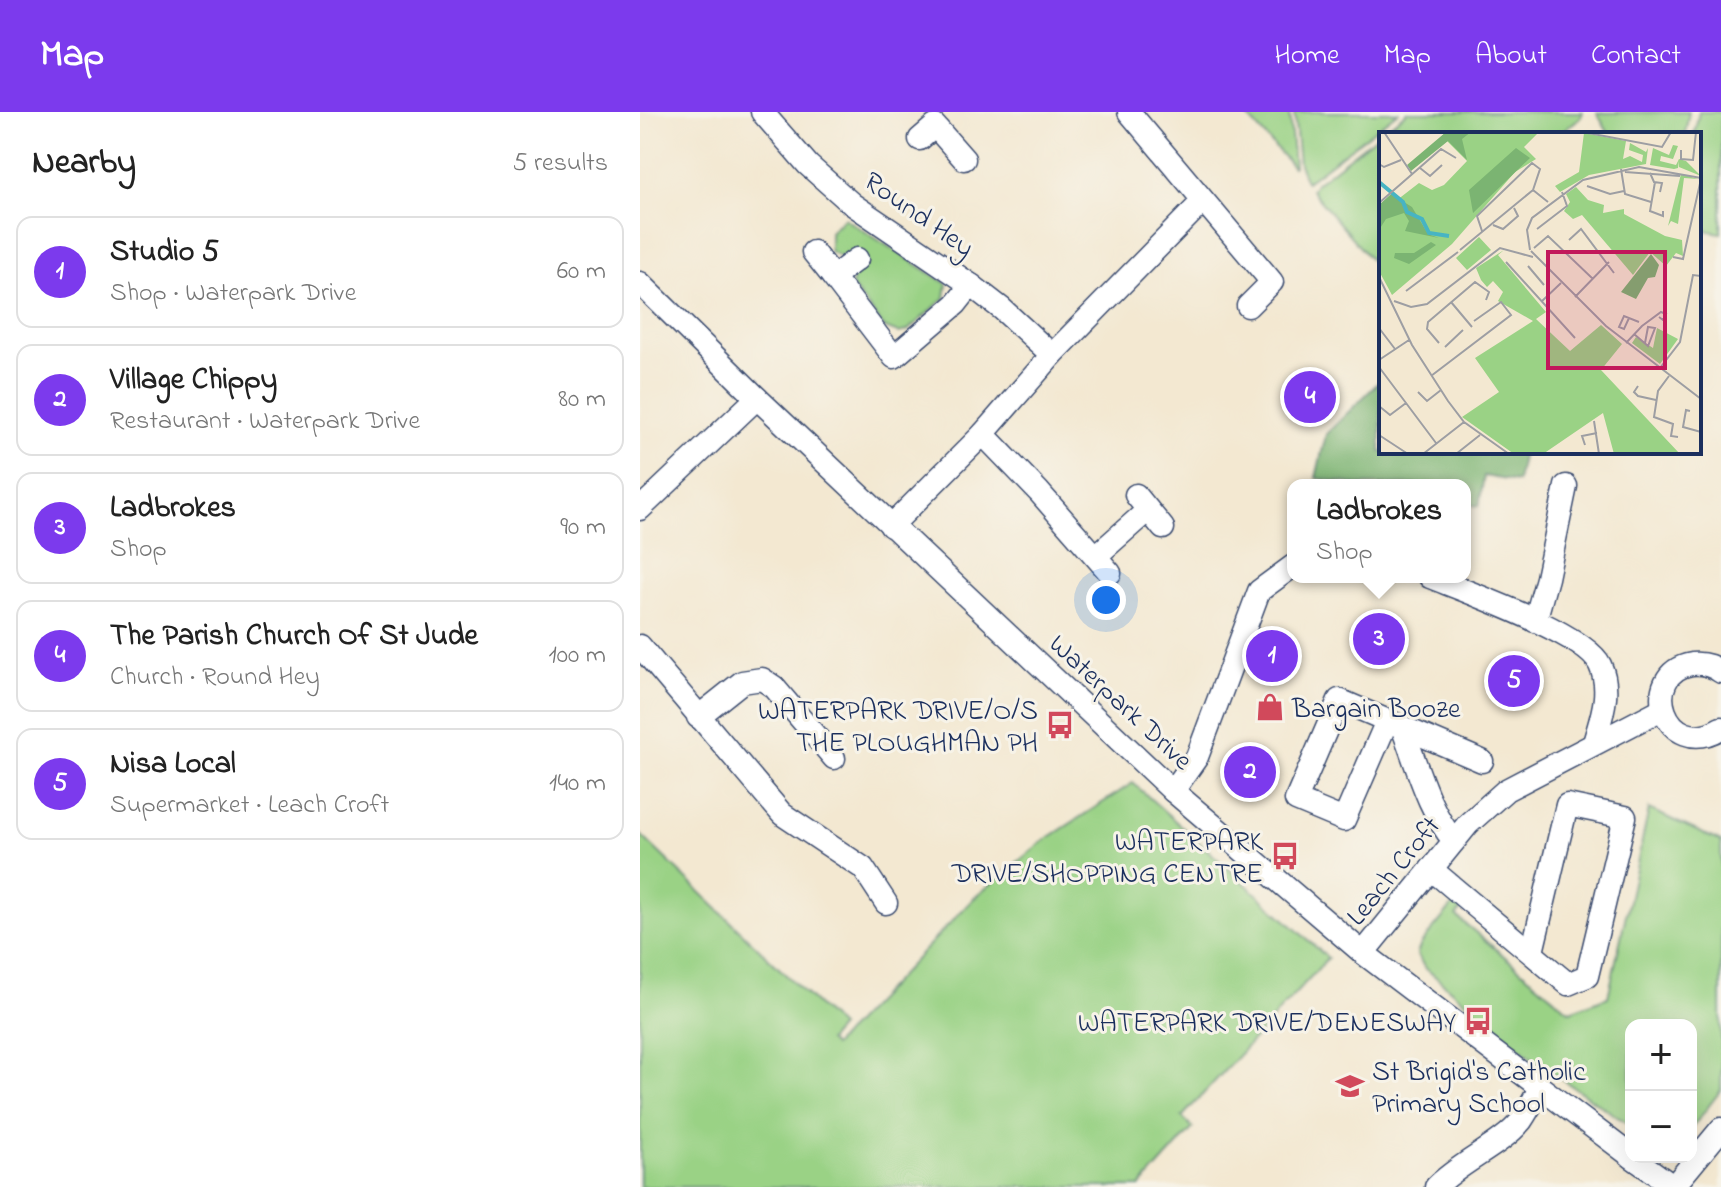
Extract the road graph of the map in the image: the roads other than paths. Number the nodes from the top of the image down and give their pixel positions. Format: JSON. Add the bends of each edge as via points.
{"nodes":[{"id":1,"x":762,"y":112,"type":"edge"},
{"id":2,"x":1129,"y":112,"type":"edge"},
{"id":3,"x":935,"y":126,"type":"edge"},
{"id":4,"x":964,"y":159,"type":"dead end"},
{"id":5,"x":1203,"y":201,"type":"junction"},
{"id":6,"x":813,"y":252,"type":"dead end"},
{"id":7,"x":857,"y":259,"type":"dead end"},
{"id":8,"x":833,"y":277,"type":"junction"},
{"id":9,"x":640,"y":283,"type":"edge"},
{"id":10,"x":971,"y":285,"type":"junction"},
{"id":11,"x":1248,"y":306,"type":"dead end"},
{"id":12,"x":1052,"y":355,"type":"junction"},
{"id":13,"x":757,"y":398,"type":"junction"},
{"id":14,"x":983,"y":434,"type":"junction"},
{"id":15,"x":1566,"y":486,"type":"dead end"},
{"id":16,"x":640,"y":509,"type":"edge"},
{"id":17,"x":891,"y":526,"type":"junction"},
{"id":18,"x":1163,"y":528,"type":"dead end"},
{"id":19,"x":1287,"y":568,"type":"edge"},
{"id":20,"x":1444,"y":583,"type":"edge"},
{"id":21,"x":1535,"y":621,"type":"junction"},
{"id":22,"x":640,"y":646,"type":"edge"},
{"id":23,"x":1721,"y":672,"type":"edge"},
{"id":24,"x":1662,"y":709,"type":"junction"},
{"id":25,"x":698,"y":717,"type":"junction"},
{"id":26,"x":1395,"y":724,"type":"junction"},
{"id":27,"x":1721,"y":728,"type":"edge"},
{"id":28,"x":1594,"y":743,"type":"junction"},
{"id":29,"x":834,"y":758,"type":"dead end"},
{"id":30,"x":1482,"y":761,"type":"dead end"},
{"id":31,"x":1173,"y":791,"type":"junction"},
{"id":32,"x":1461,"y":833,"type":"junction"},
{"id":33,"x":1431,"y":869,"type":"junction"},
{"id":34,"x":886,"y":903,"type":"dead end"},
{"id":35,"x":1532,"y":952,"type":"junction"},
{"id":36,"x":1363,"y":953,"type":"junction"},
{"id":37,"x":1540,"y":1088,"type":"junction"},
{"id":38,"x":1721,"y":1129,"type":"edge"},
{"id":39,"x":1625,"y":1151,"type":"edge"},
{"id":40,"x":1641,"y":1163,"type":"edge"},
{"id":41,"x":1436,"y":1187,"type":"edge"},
{"id":42,"x":1674,"y":1187,"type":"edge"}],
"edges":[{"from":1,"to":10,"type":"street","name":"Round Hey","via":[[808,165],[852,204]]},
{"from":2,"to":5,"type":"street"},
{"from":3,"to":4,"type":"street"},
{"from":5,"to":11,"type":"street","via":[[1272,282]]},
{"from":5,"to":12,"type":"street"},
{"from":6,"to":8,"type":"street"},
{"from":7,"to":8,"type":"street"},
{"from":8,"to":10,"type":"street","via":[[894,357]]},
{"from":9,"to":13,"type":"street","name":"Waterpark Drive"},
{"from":10,"to":12,"type":"street","name":"Round Hey"},
{"from":12,"to":14,"type":"street"},
{"from":13,"to":16,"type":"street"},
{"from":13,"to":17,"type":"street","name":"Waterpark Drive"},
{"from":14,"to":17,"type":"street"},
{"from":14,"to":18,"type":"street","via":[[1103,565],[1142,502]]},
{"from":15,"to":21,"type":"street"},
{"from":17,"to":31,"type":"street","name":"Waterpark Drive"},
{"from":19,"to":31,"type":"street","via":[[1259,591],[1197,757]]},
{"from":20,"to":21,"type":"street"},
{"from":21,"to":28,"type":"street","via":[[1580,644],[1600,663],[1606,699]]},
{"from":22,"to":25,"type":"street"},
{"from":23,"to":24,"type":"street","via":[[1702,663],[1684,666],[1662,691]]},
{"from":24,"to":27,"type":"street","via":[[1671,725],[1686,734],[1703,736]]},
{"from":24,"to":28,"type":"street","name":"Leach Croft"},
{"from":25,"to":29,"type":"street","via":[[742,682],[762,679]]},
{"from":25,"to":34,"type":"street","via":[[782,814],[863,868]]},
{"from":26,"to":26,"type":"street","via":[[1344,820],[1296,800],[1339,700]]},
{"from":26,"to":30,"type":"street"},
{"from":26,"to":32,"type":"street","via":[[1444,828]]},
{"from":28,"to":32,"type":"street","name":"Leach Croft","via":[[1506,790]]},
{"from":31,"to":36,"type":"street","name":"Waterpark Drive"},
{"from":32,"to":33,"type":"street","name":"Leach Croft"},
{"from":33,"to":35,"type":"street"},
{"from":33,"to":36,"type":"street","name":"Leach Croft"},
{"from":35,"to":35,"type":"street","via":[[1567,805],[1625,817],[1587,976],[1568,984]]},
{"from":36,"to":37,"type":"street","name":"Waterpark Drive"},
{"from":37,"to":39,"type":"street","name":"Waterpark Drive"},
{"from":37,"to":41,"type":"street","via":[[1510,1131]]},
{"from":38,"to":42,"type":"street"},
{"from":40,"to":42,"type":"street","name":"Waterpark Drive"}]}
